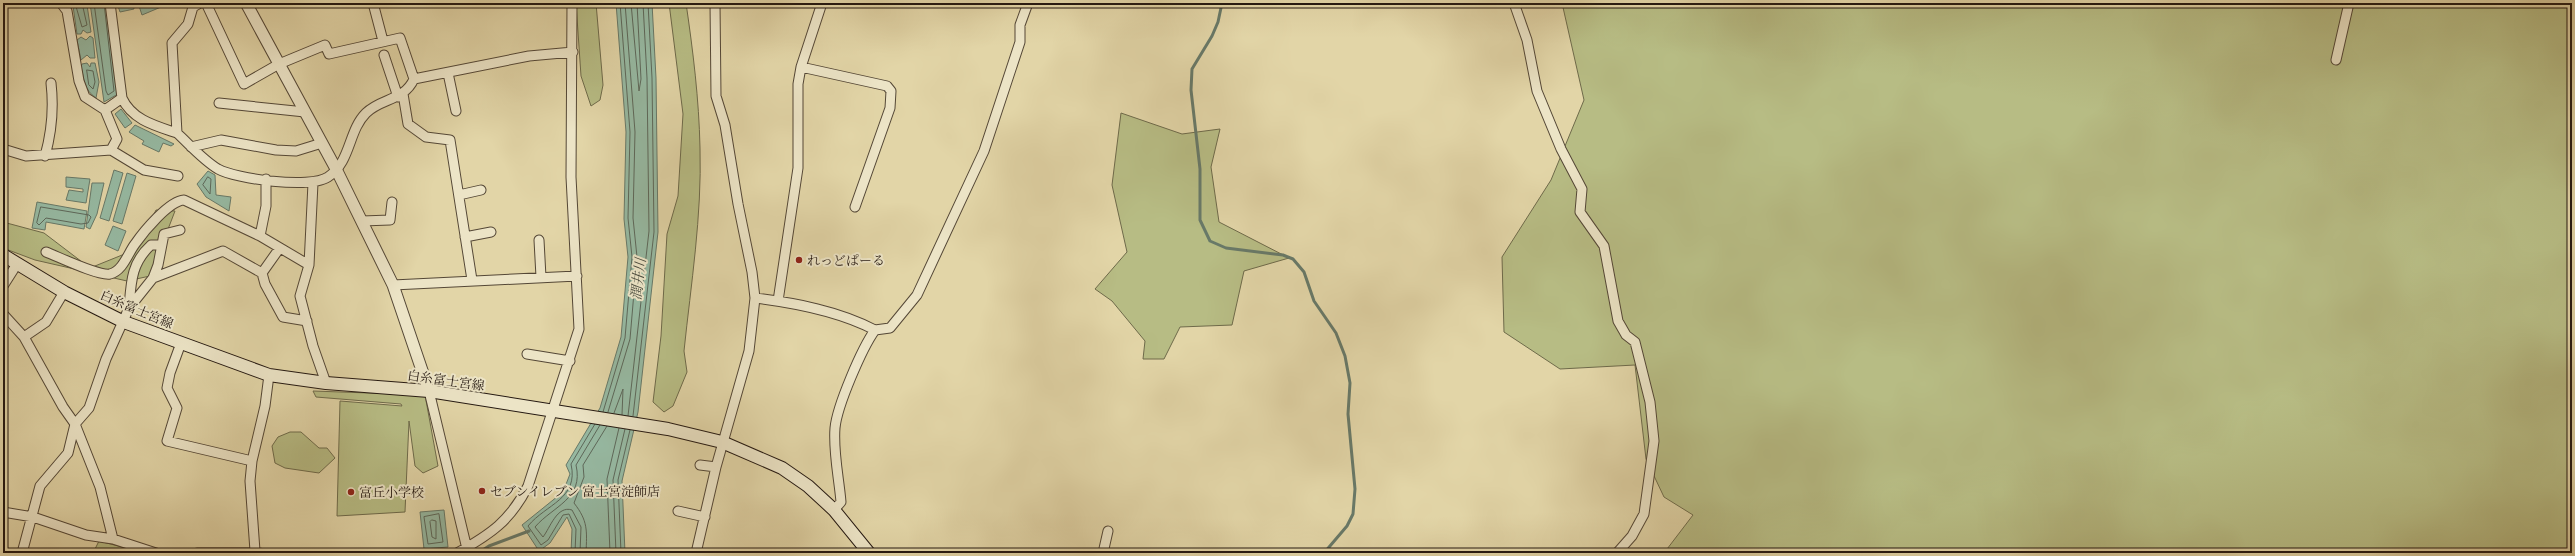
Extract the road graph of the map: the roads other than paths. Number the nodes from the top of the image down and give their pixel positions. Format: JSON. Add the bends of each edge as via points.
{"nodes":[{"id":1,"x":62,"y":3,"type":"edge"},
{"id":2,"x":110,"y":3,"type":"edge"},
{"id":3,"x":206,"y":3,"type":"edge"},
{"id":4,"x":246,"y":3,"type":"edge"},
{"id":5,"x":373,"y":3,"type":"edge"},
{"id":6,"x":572,"y":3,"type":"edge"},
{"id":7,"x":715,"y":3,"type":"edge"},
{"id":8,"x":822,"y":3,"type":"edge"},
{"id":9,"x":1028,"y":3,"type":"edge"},
{"id":10,"x":1514,"y":3,"type":"edge"},
{"id":11,"x":2349,"y":3,"type":"edge"},
{"id":12,"x":194,"y":4,"type":"edge"},
{"id":13,"x":383,"y":41,"type":"junction"},
{"id":14,"x":573,"y":52,"type":"junction"},
{"id":15,"x":384,"y":55,"type":"dead end"},
{"id":16,"x":2336,"y":60,"type":"dead end"},
{"id":17,"x":280,"y":64,"type":"junction"},
{"id":18,"x":801,"y":67,"type":"junction"},
{"id":19,"x":448,"y":73,"type":"junction"},
{"id":20,"x":414,"y":79,"type":"junction"},
{"id":21,"x":51,"y":83,"type":"dead end"},
{"id":22,"x":400,"y":96,"type":"junction"},
{"id":23,"x":122,"y":98,"type":"junction"},
{"id":24,"x":219,"y":103,"type":"dead end"},
{"id":25,"x":105,"y":110,"type":"junction"},
{"id":26,"x":456,"y":111,"type":"dead end"},
{"id":27,"x":305,"y":112,"type":"junction"},
{"id":28,"x":177,"y":133,"type":"junction"},
{"id":29,"x":322,"y":143,"type":"junction"},
{"id":30,"x":191,"y":146,"type":"junction"},
{"id":31,"x":3,"y":149,"type":"edge"},
{"id":32,"x":111,"y":150,"type":"junction"},
{"id":33,"x":45,"y":156,"type":"junction"},
{"id":34,"x":336,"y":168,"type":"junction"},
{"id":35,"x":178,"y":176,"type":"dead end"},
{"id":36,"x":266,"y":179,"type":"junction"},
{"id":37,"x":313,"y":183,"type":"junction"},
{"id":38,"x":481,"y":190,"type":"dead end"},
{"id":39,"x":459,"y":195,"type":"junction"},
{"id":40,"x":392,"y":202,"type":"dead end"},
{"id":41,"x":855,"y":207,"type":"dead end"},
{"id":42,"x":362,"y":222,"type":"junction"},
{"id":43,"x":180,"y":230,"type":"dead end"},
{"id":44,"x":491,"y":232,"type":"dead end"},
{"id":45,"x":260,"y":236,"type":"junction"},
{"id":46,"x":465,"y":237,"type":"junction"},
{"id":47,"x":539,"y":240,"type":"dead end"},
{"id":48,"x":161,"y":245,"type":"junction"},
{"id":49,"x":279,"y":249,"type":"junction"},
{"id":50,"x":46,"y":252,"type":"dead end"},
{"id":51,"x":3,"y":255,"type":"edge"},
{"id":52,"x":17,"y":264,"type":"junction"},
{"id":53,"x":309,"y":265,"type":"junction"},
{"id":54,"x":262,"y":273,"type":"junction"},
{"id":55,"x":577,"y":276,"type":"junction"},
{"id":56,"x":541,"y":277,"type":"junction"},
{"id":57,"x":153,"y":278,"type":"junction"},
{"id":58,"x":472,"y":280,"type":"junction"},
{"id":59,"x":393,"y":285,"type":"junction"},
{"id":60,"x":3,"y":286,"type":"edge"},
{"id":61,"x":64,"y":292,"type":"junction"},
{"id":62,"x":755,"y":298,"type":"junction"},
{"id":63,"x":778,"y":301,"type":"junction"},
{"id":64,"x":129,"y":308,"type":"junction"},
{"id":65,"x":3,"y":314,"type":"edge"},
{"id":66,"x":307,"y":321,"type":"junction"},
{"id":67,"x":124,"y":322,"type":"junction"},
{"id":68,"x":875,"y":330,"type":"junction"},
{"id":69,"x":24,"y":337,"type":"junction"},
{"id":70,"x":181,"y":343,"type":"junction"},
{"id":71,"x":527,"y":354,"type":"dead end"},
{"id":72,"x":570,"y":361,"type":"junction"},
{"id":73,"x":269,"y":375,"type":"junction"},
{"id":74,"x":326,"y":383,"type":"junction"},
{"id":75,"x":429,"y":391,"type":"junction"},
{"id":76,"x":556,"y":411,"type":"junction"},
{"id":77,"x":75,"y":424,"type":"junction"},
{"id":78,"x":722,"y":442,"type":"junction"},
{"id":79,"x":252,"y":460,"type":"junction"},
{"id":80,"x":700,"y":465,"type":"dead end"},
{"id":81,"x":716,"y":467,"type":"junction"},
{"id":82,"x":719,"y":490,"type":"dead end"},
{"id":83,"x":710,"y":492,"type":"junction"},
{"id":84,"x":678,"y":510,"type":"dead end"},
{"id":85,"x":834,"y":510,"type":"junction"},
{"id":86,"x":3,"y":512,"type":"edge"},
{"id":87,"x":33,"y":517,"type":"junction"},
{"id":88,"x":705,"y":517,"type":"junction"},
{"id":89,"x":1108,"y":531,"type":"dead end"},
{"id":90,"x":113,"y":539,"type":"junction"},
{"id":91,"x":468,"y":551,"type":"edge"},
{"id":92,"x":258,"y":552,"type":"edge"},
{"id":93,"x":22,"y":553,"type":"edge"},
{"id":94,"x":156,"y":553,"type":"edge"},
{"id":95,"x":197,"y":553,"type":"edge"},
{"id":96,"x":457,"y":553,"type":"edge"},
{"id":97,"x":696,"y":553,"type":"edge"},
{"id":98,"x":869,"y":553,"type":"edge"},
{"id":99,"x":1103,"y":553,"type":"edge"},
{"id":100,"x":1617,"y":553,"type":"edge"}],
"edges":[{"from":1,"to":25,"type":"street","via":[[67,11],[79,81],[86,97]]},
{"from":2,"to":23,"type":"street"},
{"from":3,"to":17,"type":"street","via":[[244,84]]},
{"from":4,"to":17,"type":"street"},
{"from":5,"to":13,"type":"street"},
{"from":6,"to":14,"type":"street"},
{"from":7,"to":62,"type":"street","via":[[716,96],[725,125]]},
{"from":8,"to":18,"type":"street"},
{"from":9,"to":68,"type":"street","via":[[1020,25],[1020,42],[984,152],[945,240],[917,295],[899,321],[890,328]]},
{"from":10,"to":100,"type":"street","via":[[1526,40],[1537,91],[1561,149],[1582,189],[1580,212],[1604,246],[1618,321],[1626,335],[1635,342],[1650,402],[1654,441],[1644,514],[1632,536]]},
{"from":11,"to":16,"type":"street"},
{"from":12,"to":28,"type":"street","via":[[188,24],[172,43]]},
{"from":13,"to":17,"type":"street","via":[[329,54],[324,45]]},
{"from":13,"to":20,"type":"street","via":[[400,38]]},
{"from":14,"to":19,"type":"street","via":[[529,56]]},
{"from":14,"to":55,"type":"street","via":[[571,177]]},
{"from":15,"to":22,"type":"street"},
{"from":17,"to":27,"type":"street"},
{"from":18,"to":41,"type":"street","via":[[887,86],[892,91],[890,108]]},
{"from":18,"to":63,"type":"street","via":[[798,84],[798,168]]},
{"from":19,"to":20,"type":"street"},
{"from":19,"to":26,"type":"street"},
{"from":20,"to":22,"type":"street"},
{"from":21,"to":33,"type":"street","via":[[54,107]]},
{"from":22,"to":34,"type":"street","via":[[367,112],[356,124],[346,155]]},
{"from":22,"to":39,"type":"street","via":[[408,124],[426,137],[450,140]]},
{"from":23,"to":25,"type":"street"},
{"from":23,"to":28,"type":"street","via":[[125,105],[146,124]]},
{"from":24,"to":27,"type":"street"},
{"from":25,"to":32,"type":"street","via":[[117,139]]},
{"from":27,"to":29,"type":"street"},
{"from":28,"to":30,"type":"street"},
{"from":29,"to":30,"type":"street","via":[[296,151],[222,140]]},
{"from":29,"to":34,"type":"street"},
{"from":30,"to":36,"type":"street","via":[[218,169],[237,176]]},
{"from":31,"to":33,"type":"street","via":[[26,156]]},
{"from":32,"to":33,"type":"street"},
{"from":32,"to":35,"type":"street","via":[[144,170]]},
{"from":34,"to":37,"type":"street","via":[[328,177]]},
{"from":34,"to":42,"type":"street"},
{"from":36,"to":37,"type":"street"},
{"from":36,"to":45,"type":"street","via":[[266,206]]},
{"from":37,"to":53,"type":"street"},
{"from":38,"to":39,"type":"street"},
{"from":39,"to":46,"type":"street"},
{"from":40,"to":42,"type":"street","via":[[390,220]]},
{"from":42,"to":59,"type":"street"},
{"from":43,"to":48,"type":"street","via":[[164,234]]},
{"from":44,"to":46,"type":"street"},
{"from":45,"to":49,"type":"street"},
{"from":45,"to":50,"type":"street","via":[[184,200],[176,200],[136,243],[116,271],[109,274]]},
{"from":46,"to":58,"type":"street"},
{"from":47,"to":56,"type":"street"},
{"from":48,"to":57,"type":"street"},
{"from":48,"to":64,"type":"street","via":[[151,245],[135,263],[131,276]]},
{"from":49,"to":53,"type":"street"},
{"from":49,"to":54,"type":"street"},
{"from":51,"to":52,"type":"main road","name":"白糸富士宮線"},
{"from":52,"to":60,"type":"street"},
{"from":52,"to":61,"type":"main road","name":"白糸富士宮線"},
{"from":53,"to":66,"type":"street","via":[[300,296]]},
{"from":54,"to":57,"type":"street","via":[[223,252]]},
{"from":54,"to":66,"type":"street","via":[[265,284],[283,316]]},
{"from":55,"to":56,"type":"street"},
{"from":55,"to":72,"type":"street","via":[[579,329]]},
{"from":56,"to":58,"type":"street"},
{"from":57,"to":64,"type":"street"},
{"from":58,"to":59,"type":"street"},
{"from":59,"to":75,"type":"street"},
{"from":61,"to":67,"type":"main road","name":"白糸富士宮線"},
{"from":61,"to":69,"type":"street","via":[[46,322]]},
{"from":62,"to":63,"type":"street"},
{"from":62,"to":78,"type":"street","via":[[749,351]]},
{"from":63,"to":68,"type":"street","via":[[859,322]]},
{"from":64,"to":67,"type":"street"},
{"from":65,"to":69,"type":"street"},
{"from":66,"to":74,"type":"street"},
{"from":67,"to":70,"type":"main road","name":"白糸富士宮線"},
{"from":67,"to":77,"type":"street","via":[[106,360],[89,408]]},
{"from":68,"to":85,"type":"street","via":[[868,340],[842,403],[835,428],[841,502]]},
{"from":69,"to":77,"type":"street"},
{"from":70,"to":73,"type":"main road","name":"白糸富士宮線"},
{"from":70,"to":79,"type":"street","via":[[170,373],[168,388],[178,408],[167,441]]},
{"from":71,"to":72,"type":"street"},
{"from":72,"to":76,"type":"street"},
{"from":73,"to":74,"type":"main road","name":"白糸富士宮線"},
{"from":73,"to":79,"type":"street","via":[[265,406]]},
{"from":74,"to":75,"type":"main road","name":"白糸富士宮線"},
{"from":75,"to":76,"type":"main road","name":"白糸富士宮線"},
{"from":75,"to":91,"type":"street"},
{"from":76,"to":78,"type":"main road","name":"白糸富士宮線","via":[[668,429]]},
{"from":76,"to":91,"type":"street","via":[[521,499],[506,521]]},
{"from":77,"to":87,"type":"street","via":[[68,453],[40,486]]},
{"from":77,"to":90,"type":"street","via":[[100,486]]},
{"from":78,"to":81,"type":"street"},
{"from":78,"to":85,"type":"main road","name":"白糸富士宮線","via":[[782,468],[808,486]]},
{"from":79,"to":92,"type":"street","via":[[250,481]]},
{"from":80,"to":81,"type":"street"},
{"from":81,"to":83,"type":"street"},
{"from":82,"to":83,"type":"street"},
{"from":83,"to":88,"type":"street"},
{"from":84,"to":88,"type":"street"},
{"from":85,"to":98,"type":"main road","name":"白糸富士宮線"},
{"from":86,"to":87,"type":"street"},
{"from":87,"to":90,"type":"street","via":[[86,535]]},
{"from":87,"to":93,"type":"street"},
{"from":88,"to":97,"type":"street"},
{"from":89,"to":99,"type":"street"},
{"from":90,"to":94,"type":"street"},
{"from":91,"to":96,"type":"street"},
{"from":92,"to":95,"type":"street"}]}
